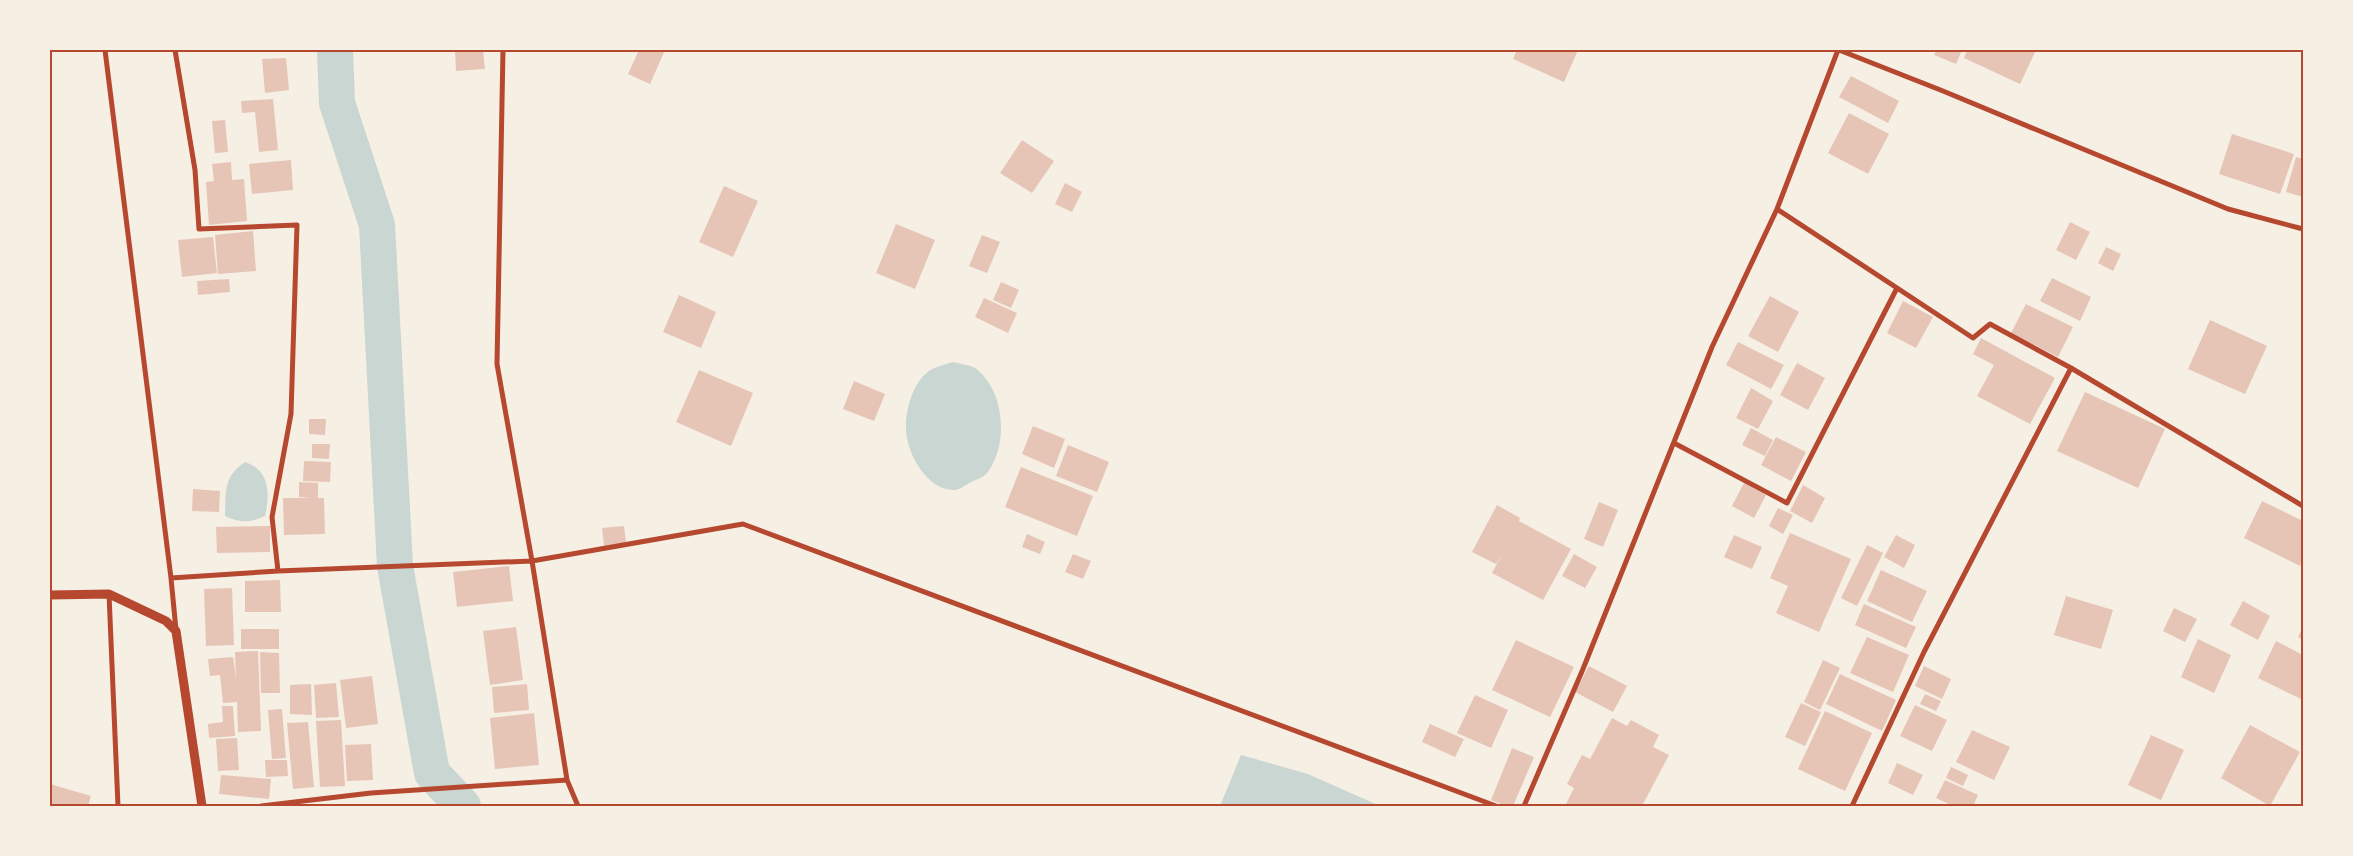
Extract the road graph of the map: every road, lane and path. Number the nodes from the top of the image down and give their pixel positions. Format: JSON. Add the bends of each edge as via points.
{"nodes":[{"id":1,"x":105,"y":50,"type":"edge"},
{"id":2,"x":175,"y":50,"type":"edge"},
{"id":3,"x":503,"y":50,"type":"edge"},
{"id":4,"x":1839,"y":50,"type":"edge"},
{"id":5,"x":1777,"y":209,"type":"junction"},
{"id":6,"x":2303,"y":229,"type":"edge"},
{"id":7,"x":1897,"y":288,"type":"junction"},
{"id":8,"x":2071,"y":368,"type":"junction"},
{"id":9,"x":1674,"y":444,"type":"junction"},
{"id":10,"x":2303,"y":506,"type":"edge"},
{"id":11,"x":532,"y":561,"type":"junction"},
{"id":12,"x":278,"y":571,"type":"junction"},
{"id":13,"x":171,"y":578,"type":"junction"},
{"id":14,"x":108,"y":594,"type":"junction"},
{"id":15,"x":50,"y":595,"type":"edge"},
{"id":16,"x":176,"y":631,"type":"junction"},
{"id":17,"x":567,"y":780,"type":"junction"},
{"id":18,"x":118,"y":806,"type":"edge"},
{"id":19,"x":202,"y":806,"type":"edge"},
{"id":20,"x":261,"y":806,"type":"edge"},
{"id":21,"x":578,"y":806,"type":"edge"},
{"id":22,"x":1496,"y":806,"type":"edge"},
{"id":23,"x":1524,"y":806,"type":"edge"},
{"id":24,"x":1852,"y":806,"type":"edge"}],
"edges":[{"from":1,"to":13,"type":"street"},
{"from":2,"to":12,"type":"street","via":[[195,170],[199,229],[297,225],[291,414],[272,517]]},
{"from":3,"to":11,"type":"street","via":[[498,364]]},
{"from":4,"to":5,"type":"street"},
{"from":4,"to":6,"type":"street","via":[[2228,209]]},
{"from":5,"to":7,"type":"street"},
{"from":5,"to":9,"type":"street","via":[[1712,347]]},
{"from":7,"to":8,"type":"street","via":[[1973,338],[1990,324]]},
{"from":7,"to":9,"type":"street","via":[[1787,503]]},
{"from":8,"to":10,"type":"street"},
{"from":8,"to":24,"type":"street","via":[[1924,652]]},
{"from":9,"to":23,"type":"street"},
{"from":11,"to":12,"type":"street"},
{"from":11,"to":17,"type":"street"},
{"from":11,"to":22,"type":"street","via":[[743,524]]},
{"from":12,"to":13,"type":"street"},
{"from":13,"to":16,"type":"street"},
{"from":14,"to":15,"type":"street"},
{"from":14,"to":16,"type":"street","via":[[166,621]]},
{"from":14,"to":18,"type":"street"},
{"from":16,"to":19,"type":"street"},
{"from":17,"to":20,"type":"street","via":[[371,793]]},
{"from":17,"to":21,"type":"street"}]}
